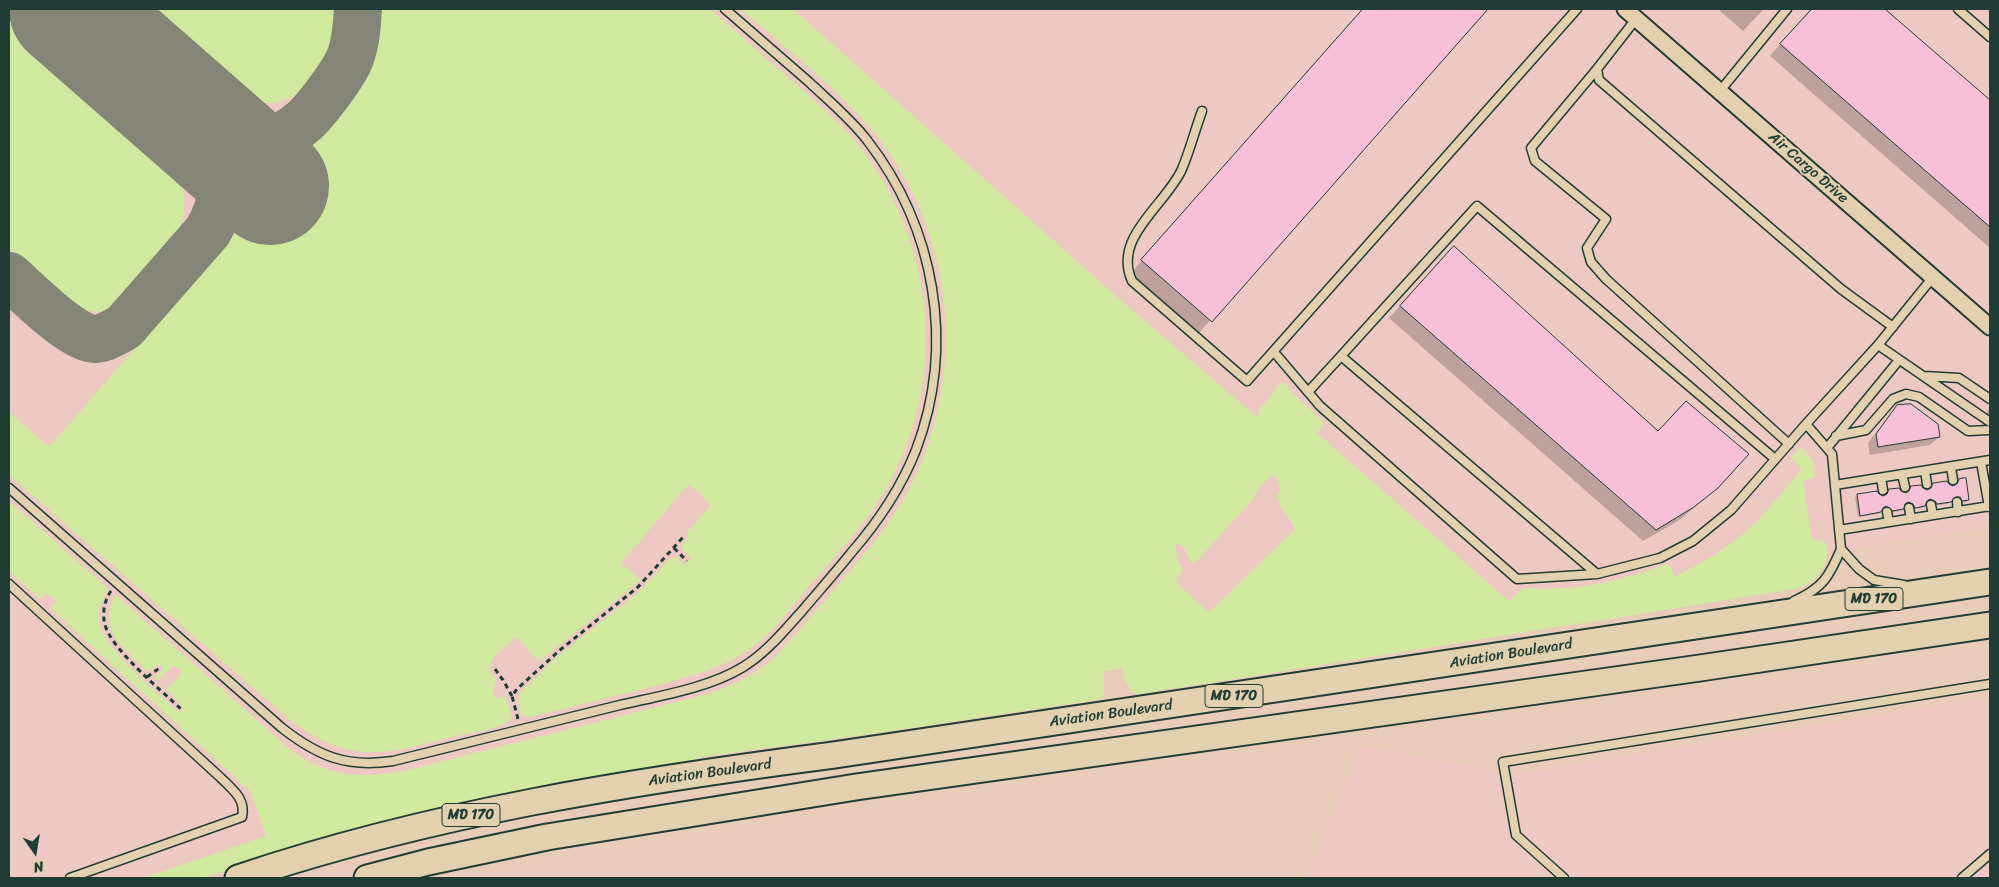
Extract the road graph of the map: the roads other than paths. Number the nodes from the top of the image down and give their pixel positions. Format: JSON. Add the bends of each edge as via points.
{"nodes":[{"id":1,"x":725,"y":9,"type":"edge"},
{"id":2,"x":1576,"y":9,"type":"edge"},
{"id":3,"x":1624,"y":9,"type":"edge"},
{"id":4,"x":1787,"y":9,"type":"edge"},
{"id":5,"x":1958,"y":9,"type":"edge"},
{"id":6,"x":1636,"y":19,"type":"junction"},
{"id":7,"x":1990,"y":37,"type":"edge"},
{"id":8,"x":1597,"y":68,"type":"junction"},
{"id":9,"x":1720,"y":91,"type":"junction"},
{"id":10,"x":1202,"y":111,"type":"dead end"},
{"id":11,"x":1933,"y":278,"type":"junction"},
{"id":12,"x":1893,"y":327,"type":"junction"},
{"id":13,"x":1990,"y":328,"type":"edge"},
{"id":14,"x":1878,"y":345,"type":"junction"},
{"id":15,"x":1274,"y":352,"type":"junction"},
{"id":16,"x":1341,"y":356,"type":"junction"},
{"id":17,"x":1899,"y":360,"type":"junction"},
{"id":18,"x":1923,"y":376,"type":"junction"},
{"id":19,"x":1308,"y":392,"type":"junction"},
{"id":20,"x":1990,"y":399,"type":"edge"},
{"id":21,"x":1990,"y":422,"type":"edge"},
{"id":22,"x":1806,"y":424,"type":"junction"},
{"id":23,"x":1990,"y":430,"type":"edge"},
{"id":24,"x":1836,"y":436,"type":"junction"},
{"id":25,"x":1789,"y":444,"type":"junction"},
{"id":26,"x":1827,"y":448,"type":"junction"},
{"id":27,"x":1775,"y":459,"type":"junction"},
{"id":28,"x":1990,"y":460,"type":"edge"},
{"id":29,"x":1981,"y":462,"type":"junction"},
{"id":30,"x":1951,"y":467,"type":"junction"},
{"id":31,"x":1925,"y":471,"type":"junction"},
{"id":32,"x":1902,"y":474,"type":"junction"},
{"id":33,"x":1881,"y":478,"type":"junction"},
{"id":34,"x":1953,"y":480,"type":"dead end"},
{"id":35,"x":1927,"y":484,"type":"dead end"},
{"id":36,"x":1835,"y":485,"type":"junction"},
{"id":37,"x":1905,"y":487,"type":"dead end"},
{"id":38,"x":9,"y":488,"type":"edge"},
{"id":39,"x":1883,"y":490,"type":"dead end"},
{"id":40,"x":1957,"y":502,"type":"dead end"},
{"id":41,"x":1931,"y":505,"type":"dead end"},
{"id":42,"x":1990,"y":507,"type":"edge"},
{"id":43,"x":1909,"y":508,"type":"dead end"},
{"id":44,"x":1887,"y":512,"type":"dead end"},
{"id":45,"x":1958,"y":512,"type":"junction"},
{"id":46,"x":1933,"y":516,"type":"junction"},
{"id":47,"x":1911,"y":519,"type":"junction"},
{"id":48,"x":1889,"y":522,"type":"junction"},
{"id":49,"x":1839,"y":530,"type":"junction"},
{"id":50,"x":1841,"y":549,"type":"junction"},
{"id":51,"x":1597,"y":574,"type":"junction"},
{"id":52,"x":1990,"y":582,"type":"edge"},
{"id":53,"x":9,"y":584,"type":"edge"},
{"id":54,"x":1933,"y":590,"type":"junction"},
{"id":55,"x":1758,"y":617,"type":"junction"},
{"id":56,"x":1990,"y":625,"type":"edge"},
{"id":57,"x":1990,"y":684,"type":"edge"},
{"id":58,"x":1990,"y":854,"type":"edge"},
{"id":59,"x":428,"y":862,"type":"junction"},
{"id":60,"x":70,"y":878,"type":"edge"},
{"id":61,"x":238,"y":878,"type":"edge"},
{"id":62,"x":367,"y":878,"type":"edge"},
{"id":63,"x":397,"y":878,"type":"edge"},
{"id":64,"x":1564,"y":878,"type":"edge"},
{"id":65,"x":1962,"y":878,"type":"edge"}],
"edges":[{"from":1,"to":38,"type":"lane","via":[[844,114],[884,164],[907,203],[923,248],[935,309],[934,372],[929,403],[922,434],[904,477],[880,518],[788,627],[755,659],[706,683],[520,730],[378,763],[362,764],[331,758],[282,728]]},
{"from":2,"to":15,"type":"lane"},
{"from":3,"to":6,"type":"street","name":"Air Cargo Drive"},
{"from":4,"to":9,"type":"lane"},
{"from":5,"to":7,"type":"lane"},
{"from":6,"to":8,"type":"lane"},
{"from":6,"to":9,"type":"street","name":"Air Cargo Drive"},
{"from":8,"to":12,"type":"lane","via":[[1599,80],[1841,289]]},
{"from":8,"to":25,"type":"lane","via":[[1531,148],[1535,161],[1606,219],[1587,248],[1591,262],[1606,279]]},
{"from":9,"to":11,"type":"street","name":"Air Cargo Drive"},
{"from":10,"to":15,"type":"lane","via":[[1182,169],[1132,237],[1126,269],[1132,281],[1247,381]]},
{"from":11,"to":12,"type":"lane"},
{"from":11,"to":13,"type":"street","name":"Air Cargo Drive"},
{"from":12,"to":14,"type":"lane"},
{"from":14,"to":17,"type":"lane"},
{"from":14,"to":22,"type":"lane"},
{"from":15,"to":19,"type":"lane"},
{"from":16,"to":19,"type":"lane"},
{"from":16,"to":27,"type":"lane","via":[[1477,206]]},
{"from":16,"to":51,"type":"lane"},
{"from":17,"to":18,"type":"lane"},
{"from":17,"to":24,"type":"lane"},
{"from":18,"to":20,"type":"lane","via":[[1959,378]]},
{"from":18,"to":21,"type":"lane"},
{"from":19,"to":51,"type":"lane","via":[[1517,579]]},
{"from":22,"to":25,"type":"lane"},
{"from":22,"to":26,"type":"lane"},
{"from":23,"to":24,"type":"lane","via":[[1968,431],[1918,397],[1906,394],[1892,399],[1866,430]]},
{"from":24,"to":26,"type":"lane"},
{"from":25,"to":27,"type":"lane"},
{"from":26,"to":36,"type":"lane","via":[[1832,454]]},
{"from":27,"to":51,"type":"lane","via":[[1731,510],[1693,541],[1660,558]]},
{"from":28,"to":29,"type":"lane"},
{"from":29,"to":30,"type":"lane"},
{"from":29,"to":42,"type":"lane"},
{"from":30,"to":31,"type":"lane"},
{"from":30,"to":34,"type":"lane"},
{"from":31,"to":32,"type":"lane"},
{"from":31,"to":35,"type":"lane"},
{"from":32,"to":33,"type":"lane"},
{"from":32,"to":37,"type":"lane"},
{"from":33,"to":36,"type":"lane"},
{"from":33,"to":39,"type":"lane"},
{"from":36,"to":49,"type":"lane"},
{"from":40,"to":45,"type":"lane"},
{"from":41,"to":46,"type":"lane"},
{"from":42,"to":45,"type":"lane"},
{"from":43,"to":47,"type":"lane"},
{"from":44,"to":48,"type":"lane"},
{"from":45,"to":46,"type":"lane"},
{"from":46,"to":47,"type":"lane"},
{"from":47,"to":48,"type":"lane"},
{"from":48,"to":49,"type":"lane"},
{"from":49,"to":50,"type":"lane"},
{"from":50,"to":54,"type":"lane","via":[[1874,580]]},
{"from":50,"to":55,"type":"lane","via":[[1829,576],[1811,594]]},
{"from":52,"to":54,"type":"main road","name":"Aviation Boulevard","number":"MD 170"},
{"from":53,"to":60,"type":"lane","via":[[243,802],[242,817]]},
{"from":54,"to":55,"type":"main road","name":"Aviation Boulevard","number":"MD 170"},
{"from":55,"to":61,"type":"main road","name":"Aviation Boulevard","number":"MD 170","via":[[834,756],[709,771],[414,827]]},
{"from":56,"to":59,"type":"main road","number":"MD 170","via":[[856,787],[547,837]]},
{"from":57,"to":64,"type":"lane","via":[[1503,762],[1516,835]]},
{"from":58,"to":65,"type":"lane"},
{"from":59,"to":62,"type":"main road"},
{"from":59,"to":63,"type":"main road","number":"MD 170"}]}
